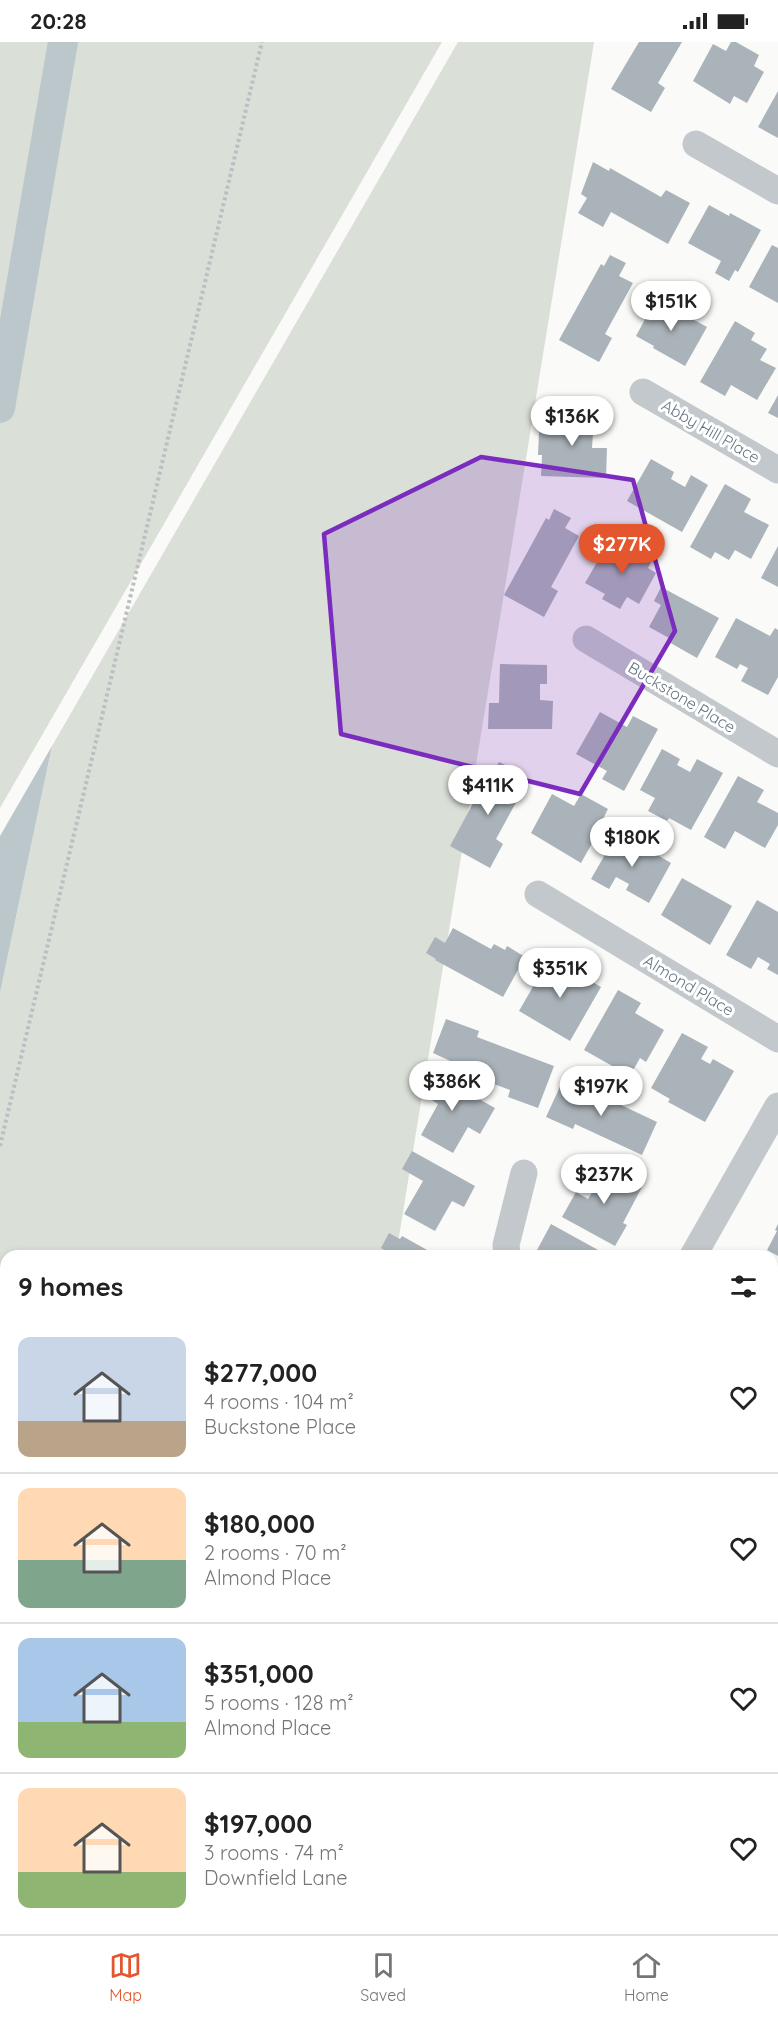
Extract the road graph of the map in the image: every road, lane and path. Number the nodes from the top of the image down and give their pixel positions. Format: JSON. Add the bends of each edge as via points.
{"nodes":[{"id":1,"x":262,"y":42,"type":"edge"},
{"id":2,"x":696,"y":144,"type":"dead end"},
{"id":3,"x":778,"y":191,"type":"edge"},
{"id":4,"x":643,"y":392,"type":"dead end"},
{"id":5,"x":778,"y":470,"type":"edge"},
{"id":6,"x":586,"y":639,"type":"dead end"},
{"id":7,"x":778,"y":754,"type":"edge"},
{"id":8,"x":538,"y":894,"type":"dead end"},
{"id":9,"x":778,"y":1039,"type":"edge"},
{"id":10,"x":778,"y":1106,"type":"edge"},
{"id":11,"x":0,"y":1146,"type":"edge"},
{"id":12,"x":524,"y":1173,"type":"dead end"},
{"id":13,"x":506,"y":1250,"type":"edge"},
{"id":14,"x":696,"y":1250,"type":"edge"}],
"edges":[{"from":1,"to":11,"type":"path"},
{"from":2,"to":3,"type":"street"},
{"from":4,"to":5,"type":"street","name":"Abby Hill Place"},
{"from":6,"to":7,"type":"street","name":"Buckstone Place"},
{"from":8,"to":9,"type":"street","name":"Almond Place"},
{"from":10,"to":14,"type":"street"},
{"from":12,"to":13,"type":"street"}]}
